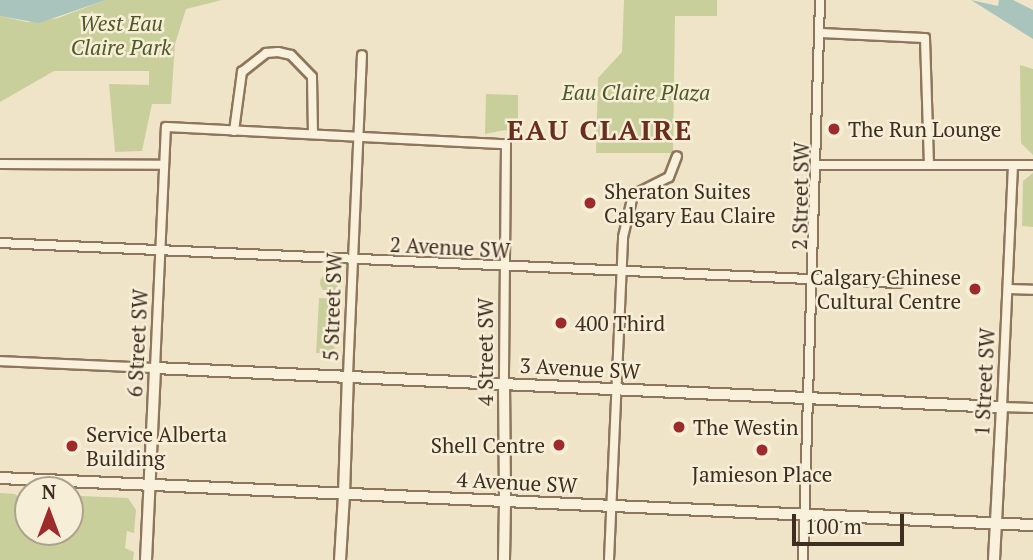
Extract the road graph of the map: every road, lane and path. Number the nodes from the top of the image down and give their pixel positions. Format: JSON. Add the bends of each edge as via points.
{"nodes":[{"id":1,"x":820,"y":0,"type":"edge"},
{"id":2,"x":820,"y":33,"type":"junction"},
{"id":3,"x":362,"y":55,"type":"dead end"},
{"id":4,"x":234,"y":131,"type":"junction"},
{"id":5,"x":313,"y":134,"type":"junction"},
{"id":6,"x":358,"y":137,"type":"junction"},
{"id":7,"x":677,"y":156,"type":"dead end"},
{"id":8,"x":0,"y":164,"type":"edge"},
{"id":9,"x":164,"y":164,"type":"junction"},
{"id":10,"x":818,"y":164,"type":"junction"},
{"id":11,"x":929,"y":165,"type":"junction"},
{"id":12,"x":1013,"y":165,"type":"junction"},
{"id":13,"x":1033,"y":165,"type":"edge"},
{"id":14,"x":0,"y":243,"type":"edge"},
{"id":15,"x":161,"y":250,"type":"junction"},
{"id":16,"x":353,"y":260,"type":"junction"},
{"id":17,"x":505,"y":267,"type":"junction"},
{"id":18,"x":622,"y":272,"type":"junction"},
{"id":19,"x":815,"y":279,"type":"junction"},
{"id":20,"x":898,"y":283,"type":"dead end"},
{"id":21,"x":1008,"y":289,"type":"junction"},
{"id":22,"x":1033,"y":290,"type":"edge"},
{"id":23,"x":0,"y":361,"type":"edge"},
{"id":24,"x":155,"y":368,"type":"junction"},
{"id":25,"x":348,"y":375,"type":"junction"},
{"id":26,"x":504,"y":383,"type":"junction"},
{"id":27,"x":619,"y":388,"type":"junction"},
{"id":28,"x":811,"y":398,"type":"junction"},
{"id":29,"x":1002,"y":407,"type":"junction"},
{"id":30,"x":1033,"y":408,"type":"edge"},
{"id":31,"x":0,"y":478,"type":"edge"},
{"id":32,"x":150,"y":485,"type":"junction"},
{"id":33,"x":344,"y":495,"type":"junction"},
{"id":34,"x":505,"y":500,"type":"junction"},
{"id":35,"x":614,"y":507,"type":"junction"},
{"id":36,"x":804,"y":516,"type":"junction"},
{"id":37,"x":996,"y":524,"type":"junction"},
{"id":38,"x":1033,"y":525,"type":"edge"},
{"id":39,"x":146,"y":560,"type":"edge"},
{"id":40,"x":340,"y":560,"type":"edge"},
{"id":41,"x":504,"y":560,"type":"edge"},
{"id":42,"x":609,"y":560,"type":"edge"},
{"id":43,"x":803,"y":560,"type":"edge"},
{"id":44,"x":994,"y":560,"type":"edge"}],
"edges":[{"from":1,"to":2,"type":"street","name":"2 Street SW"},
{"from":2,"to":10,"type":"street","name":"2 Street SW"},
{"from":2,"to":11,"type":"street","via":[[925,38]]},
{"from":3,"to":6,"type":"street","name":"5 Street SW"},
{"from":4,"to":5,"type":"street"},
{"from":4,"to":5,"type":"street","via":[[242,72],[266,53],[278,52],[291,55],[312,77]]},
{"from":4,"to":9,"type":"street","name":"6 Street SW","via":[[166,127]]},
{"from":5,"to":6,"type":"street"},
{"from":6,"to":16,"type":"street","name":"5 Street SW"},
{"from":6,"to":17,"type":"street","name":"4 Street SW","via":[[506,144]]},
{"from":7,"to":18,"type":"street","via":[[669,177],[633,195]]},
{"from":8,"to":9,"type":"street"},
{"from":9,"to":15,"type":"street","name":"6 Street SW"},
{"from":10,"to":11,"type":"street"},
{"from":10,"to":19,"type":"street","name":"2 Street SW"},
{"from":11,"to":12,"type":"street"},
{"from":12,"to":13,"type":"street"},
{"from":12,"to":21,"type":"street","name":"1 Street SW"},
{"from":14,"to":15,"type":"street","name":"2 Avenue SW"},
{"from":15,"to":16,"type":"street","name":"2 Avenue SW"},
{"from":15,"to":24,"type":"street","name":"6 Street SW"},
{"from":16,"to":17,"type":"street","name":"2 Avenue SW"},
{"from":16,"to":25,"type":"street","name":"5 Street SW"},
{"from":17,"to":18,"type":"street","name":"2 Avenue SW"},
{"from":17,"to":26,"type":"street","name":"4 Street SW"},
{"from":18,"to":19,"type":"street","name":"2 Avenue SW"},
{"from":18,"to":27,"type":"street"},
{"from":19,"to":20,"type":"street","name":"2 Avenue SW"},
{"from":19,"to":28,"type":"street","name":"2 Street SW"},
{"from":21,"to":22,"type":"street"},
{"from":21,"to":29,"type":"street","name":"1 Street SW"},
{"from":23,"to":24,"type":"street","name":"3 Avenue SW"},
{"from":24,"to":25,"type":"street","name":"3 Avenue SW"},
{"from":24,"to":32,"type":"street","name":"6 Street SW"},
{"from":25,"to":26,"type":"street","name":"3 Avenue SW"},
{"from":25,"to":33,"type":"street","name":"5 Street SW"},
{"from":26,"to":27,"type":"street","name":"3 Avenue SW"},
{"from":26,"to":34,"type":"street","name":"4 Street SW"},
{"from":27,"to":28,"type":"street","name":"3 Avenue SW"},
{"from":27,"to":35,"type":"street"},
{"from":28,"to":29,"type":"street","name":"3 Avenue SW"},
{"from":28,"to":36,"type":"street","name":"2 Street SW"},
{"from":29,"to":30,"type":"street","name":"3 Avenue SW"},
{"from":29,"to":37,"type":"street","name":"1 Street SW"},
{"from":31,"to":32,"type":"main road","name":"4 Avenue SW"},
{"from":32,"to":33,"type":"main road","name":"4 Avenue SW"},
{"from":32,"to":39,"type":"street","name":"6 Street SW"},
{"from":33,"to":34,"type":"main road","name":"4 Avenue SW"},
{"from":33,"to":40,"type":"main road","name":"5 Street SW"},
{"from":34,"to":35,"type":"main road","name":"4 Avenue SW"},
{"from":34,"to":41,"type":"main road","name":"4 Street SW"},
{"from":35,"to":36,"type":"main road","name":"4 Avenue SW"},
{"from":35,"to":42,"type":"street"},
{"from":36,"to":37,"type":"main road","name":"4 Avenue SW"},
{"from":36,"to":43,"type":"street","name":"2 Street SW"},
{"from":37,"to":38,"type":"main road","name":"4 Avenue SW"},
{"from":37,"to":44,"type":"street","name":"1 Street SW"}]}
